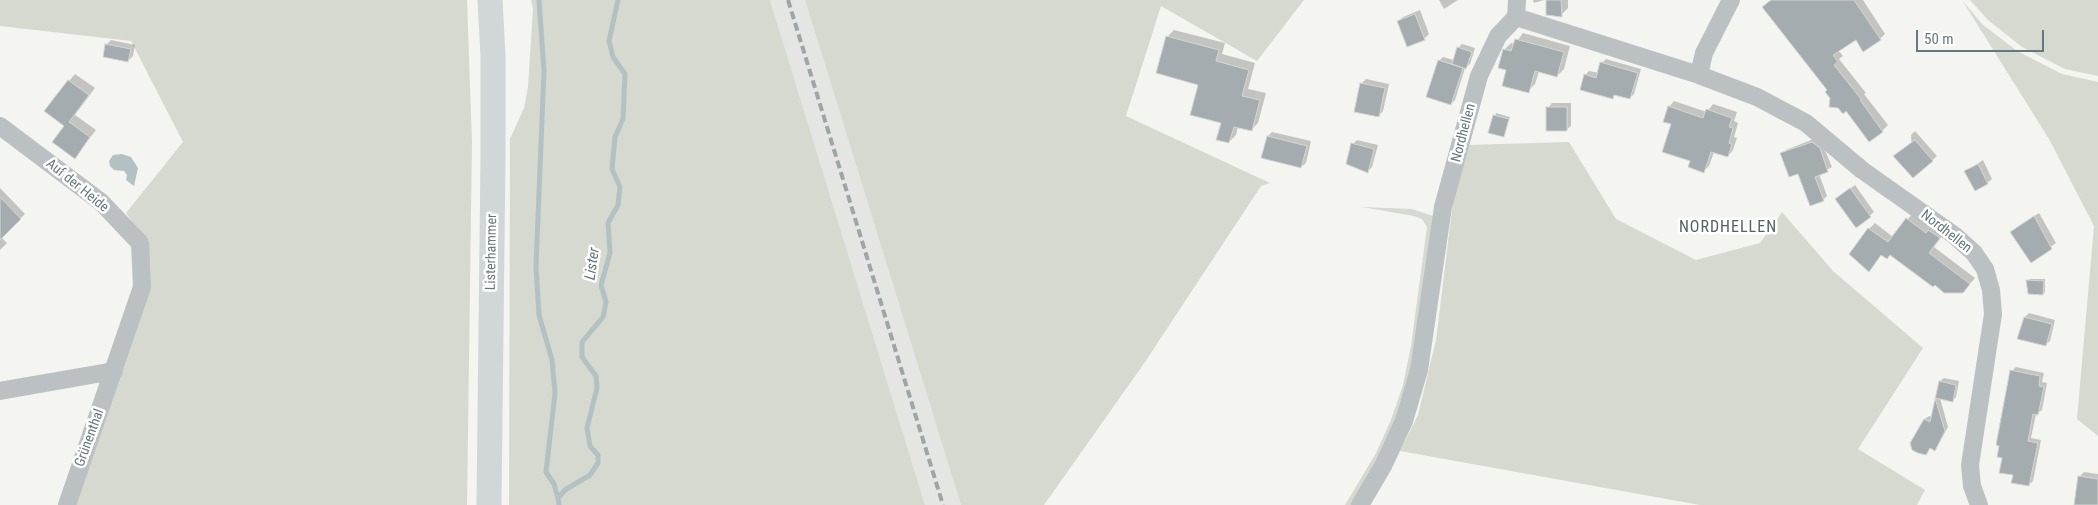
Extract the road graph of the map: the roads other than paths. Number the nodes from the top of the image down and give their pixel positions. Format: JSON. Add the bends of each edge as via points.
{"nodes":[{"id":1,"x":490,"y":0,"type":"edge"},
{"id":2,"x":1731,"y":0,"type":"edge"},
{"id":3,"x":1516,"y":9,"type":"edge"},
{"id":4,"x":1699,"y":75,"type":"junction"},
{"id":5,"x":0,"y":126,"type":"edge"},
{"id":6,"x":114,"y":371,"type":"junction"},
{"id":7,"x":0,"y":391,"type":"edge"},
{"id":8,"x":66,"y":505,"type":"edge"},
{"id":9,"x":489,"y":505,"type":"edge"},
{"id":10,"x":1360,"y":505,"type":"edge"},
{"id":11,"x":1979,"y":505,"type":"edge"}],
"edges":[{"from":1,"to":9,"type":"main road","name":"Listerhammer","via":[[493,156]]},
{"from":2,"to":4,"type":"street","via":[[1704,53]]},
{"from":3,"to":4,"type":"street","name":"Nordhellen"},
{"from":3,"to":10,"type":"street","name":"Nordhellen","via":[[1498,36],[1479,76],[1443,207],[1419,370],[1404,422]]},
{"from":4,"to":11,"type":"street","name":"Nordhellen","via":[[1757,97],[1806,123],[1862,170],[1954,235],[1974,253],[1985,269],[1992,290],[1992,330],[1970,465],[1972,486]]},
{"from":5,"to":6,"type":"street","name":"Auf der Heide","via":[[100,202],[140,243],[142,287]]},
{"from":6,"to":7,"type":"street"},
{"from":6,"to":8,"type":"street","name":"Grünenthal"}]}
